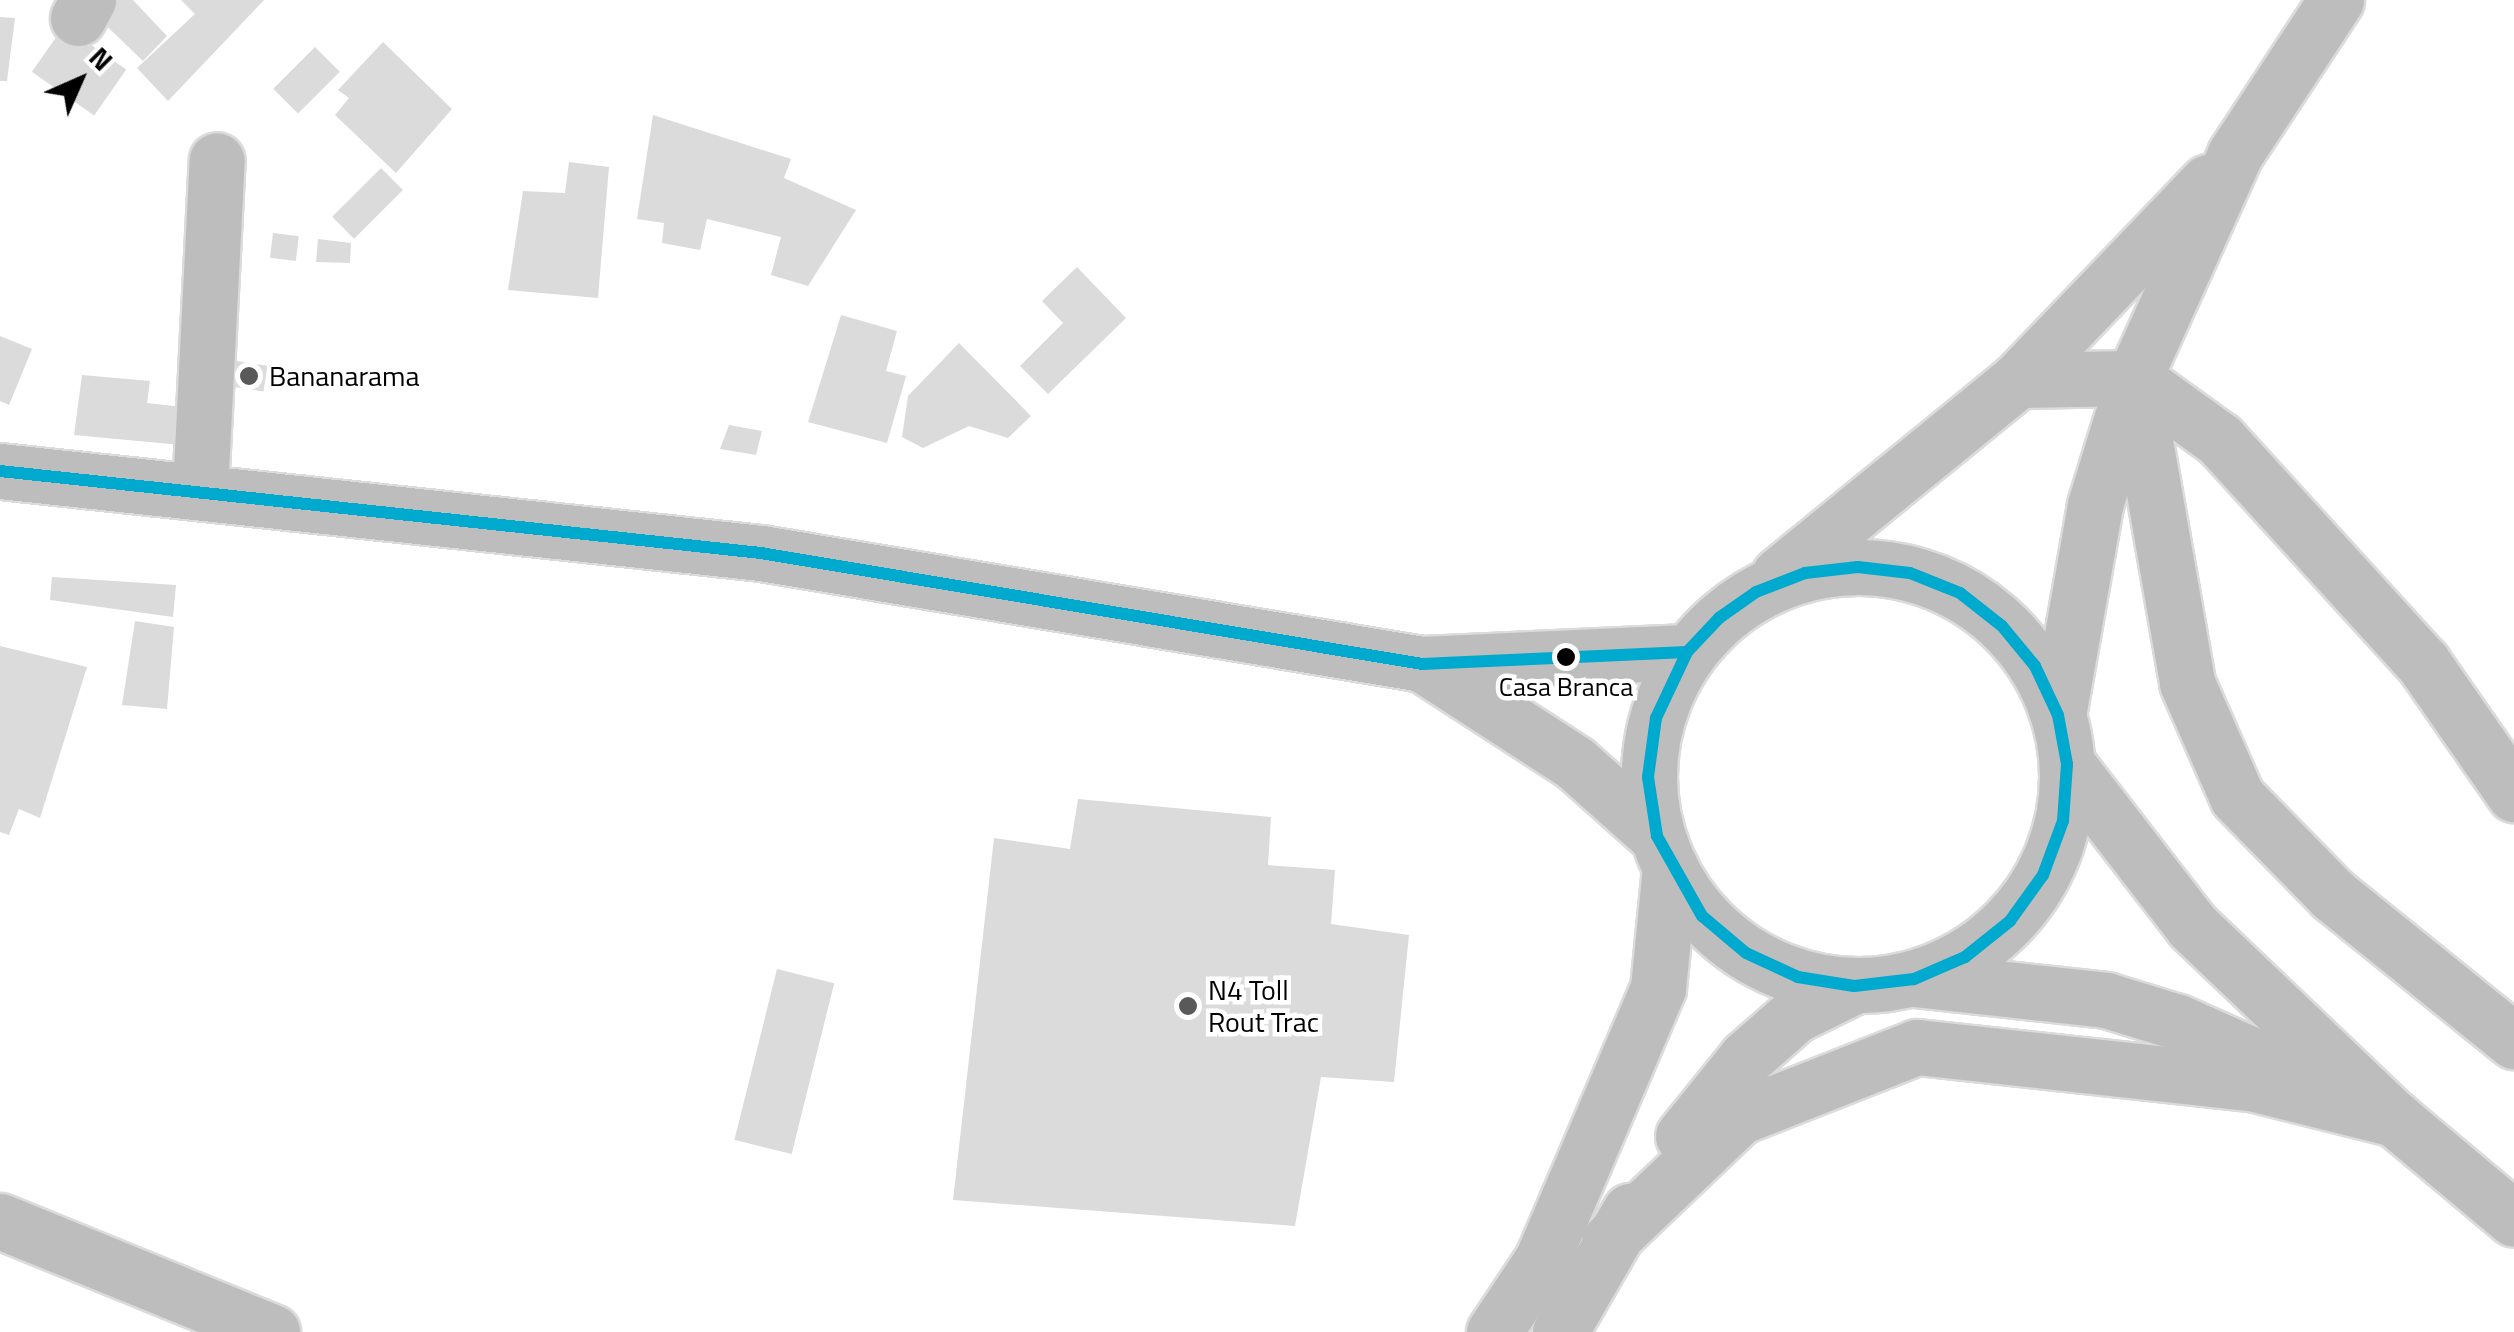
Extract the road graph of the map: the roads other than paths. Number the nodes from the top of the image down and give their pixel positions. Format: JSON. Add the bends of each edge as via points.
{"nodes":[{"id":1,"x":2336,"y":0,"type":"edge"},
{"id":2,"x":2234,"y":154,"type":"junction"},
{"id":3,"x":218,"y":160,"type":"dead end"},
{"id":4,"x":2134,"y":378,"type":"junction"},
{"id":5,"x":2018,"y":380,"type":"junction"},
{"id":6,"x":0,"y":472,"type":"edge"},
{"id":7,"x":200,"y":490,"type":"junction"},
{"id":8,"x":1756,"y":592,"type":"junction"},
{"id":9,"x":1688,"y":652,"type":"junction"},
{"id":10,"x":1422,"y":664,"type":"junction"},
{"id":11,"x":2062,"y":739,"type":"junction"},
{"id":12,"x":2514,"y":794,"type":"edge"},
{"id":13,"x":1663,"y":852,"type":"junction"},
{"id":14,"x":1914,"y":979,"type":"junction"},
{"id":15,"x":1854,"y":986,"type":"junction"},
{"id":16,"x":2514,"y":1041,"type":"edge"},
{"id":17,"x":2395,"y":1119,"type":"junction"},
{"id":18,"x":2514,"y":1219,"type":"edge"},
{"id":19,"x":0,"y":1221,"type":"edge"},
{"id":20,"x":1609,"y":1241,"type":"junction"},
{"id":21,"x":272,"y":1332,"type":"edge"},
{"id":22,"x":1494,"y":1332,"type":"edge"},
{"id":23,"x":1560,"y":1332,"type":"edge"}],
"edges":[{"from":1,"to":2,"type":"main road"},
{"from":2,"to":4,"type":"main road"},
{"from":2,"to":5,"type":"main road"},
{"from":3,"to":7,"type":"main road"},
{"from":4,"to":5,"type":"main road"},
{"from":4,"to":11,"type":"main road","via":[[2095,505]]},
{"from":4,"to":12,"type":"main road","via":[[2220,440],[2423,664]]},
{"from":4,"to":16,"type":"main road","via":[[2187,683],[2237,797],[2333,895]]},
{"from":5,"to":8,"type":"main road"},
{"from":6,"to":7,"type":"main road"},
{"from":7,"to":10,"type":"main road","via":[[760,553]]},
{"from":8,"to":9,"type":"main road","via":[[1718,618]]},
{"from":8,"to":11,"type":"main road","via":[[1805,573],[1858,567],[1927,580],[1960,594],[2002,626],[2036,666]]},
{"from":9,"to":10,"type":"main road"},
{"from":9,"to":13,"type":"main road","via":[[1656,718],[1648,777]]},
{"from":10,"to":13,"type":"main road","via":[[1575,763]]},
{"from":11,"to":14,"type":"main road","via":[[2063,820],[2043,875],[2010,922],[1966,957]]},
{"from":11,"to":17,"type":"main road","via":[[2192,926]]},
{"from":13,"to":15,"type":"main road","via":[[1702,916],[1746,953],[1798,977]]},
{"from":13,"to":22,"type":"main road","via":[[1658,988],[1542,1260]]},
{"from":14,"to":15,"type":"main road"},
{"from":14,"to":17,"type":"main road","via":[[2106,1000],[2178,1022]]},
{"from":15,"to":20,"type":"main road","via":[[1795,1015],[1746,1058]]},
{"from":17,"to":18,"type":"main road"},
{"from":17,"to":20,"type":"main road","via":[[2255,1084],[1917,1048],[1739,1118]]},
{"from":19,"to":21,"type":"main road"},
{"from":20,"to":23,"type":"main road"}]}
